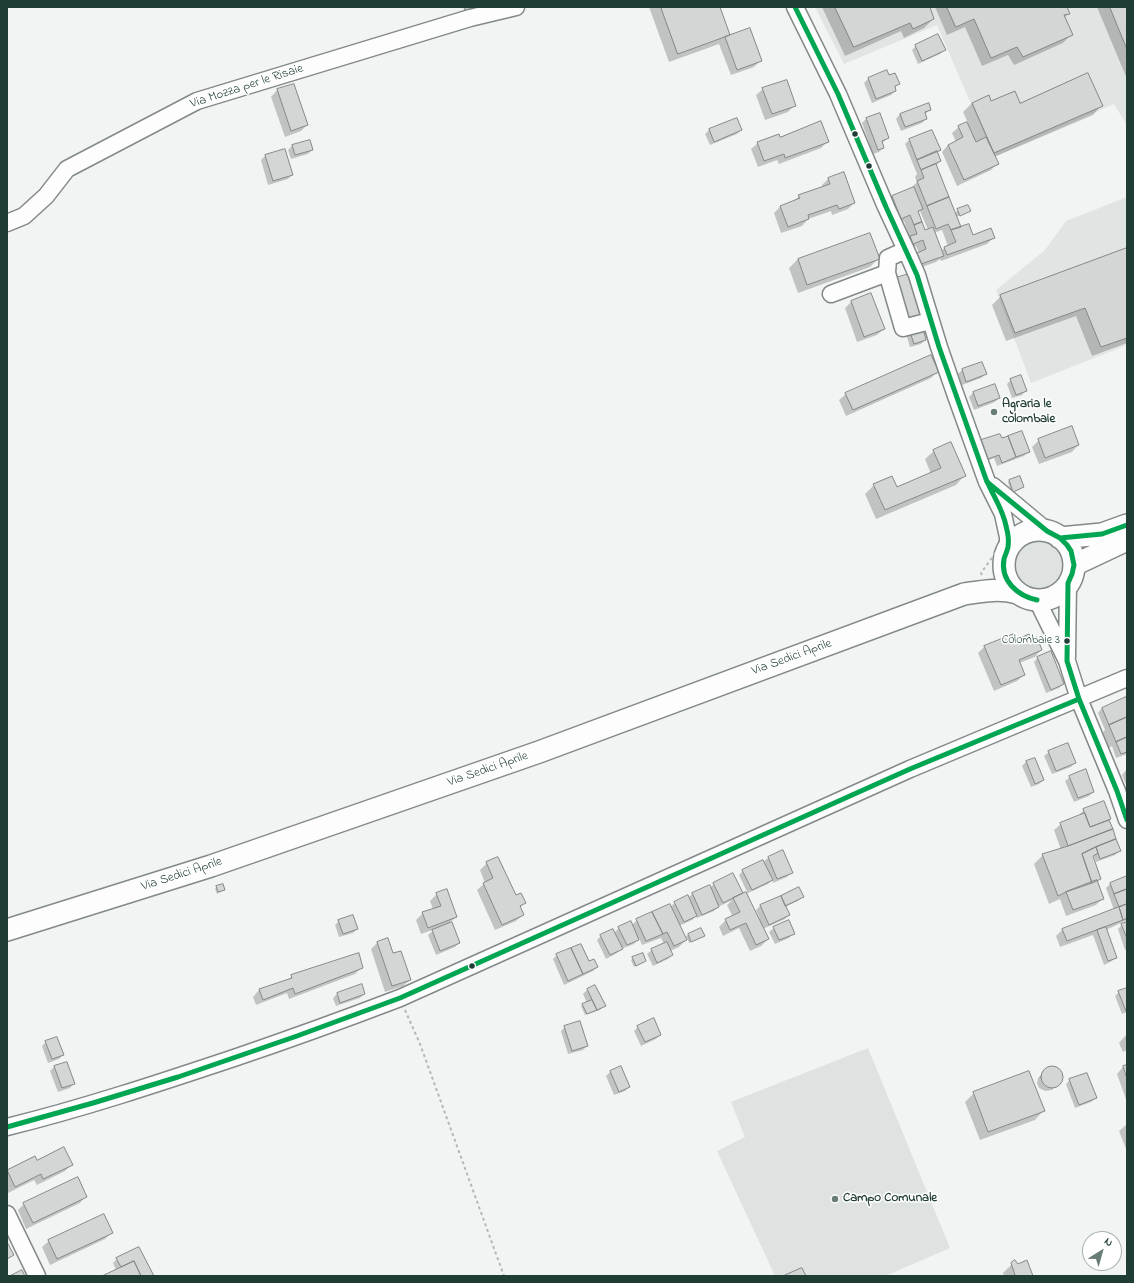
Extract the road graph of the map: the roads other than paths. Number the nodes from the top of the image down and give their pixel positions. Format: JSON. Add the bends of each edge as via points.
{"nodes":[{"id":1,"x":516,"y":7,"type":"edge"},
{"id":2,"x":795,"y":7,"type":"edge"},
{"id":3,"x":7,"y":223,"type":"edge"},
{"id":4,"x":906,"y":250,"type":"junction"},
{"id":5,"x":887,"y":273,"type":"junction"},
{"id":6,"x":831,"y":294,"type":"dead end"},
{"id":7,"x":930,"y":321,"type":"junction"},
{"id":8,"x":987,"y":482,"type":"junction"},
{"id":9,"x":1127,"y":525,"type":"edge"},
{"id":10,"x":1053,"y":535,"type":"junction"},
{"id":11,"x":1127,"y":540,"type":"edge"},
{"id":12,"x":1006,"y":554,"type":"junction"},
{"id":13,"x":1071,"y":574,"type":"junction"},
{"id":14,"x":1018,"y":593,"type":"junction"},
{"id":15,"x":964,"y":594,"type":"junction"},
{"id":16,"x":1038,"y":600,"type":"junction"},
{"id":17,"x":1067,"y":661,"type":"junction"},
{"id":18,"x":1127,"y":678,"type":"edge"},
{"id":19,"x":1079,"y":699,"type":"junction"},
{"id":20,"x":1127,"y":820,"type":"edge"},
{"id":21,"x":7,"y":930,"type":"edge"},
{"id":22,"x":7,"y":1127,"type":"edge"},
{"id":23,"x":7,"y":1214,"type":"edge"},
{"id":24,"x":37,"y":1276,"type":"edge"}],
"edges":[{"from":1,"to":3,"type":"street","name":"Via Mozza per le Risaie","via":[[470,18],[197,101],[67,169],[46,196],[24,216]]},
{"from":2,"to":4,"type":"street","via":[[838,94]]},
{"from":4,"to":5,"type":"street","via":[[888,258]]},
{"from":4,"to":7,"type":"street","via":[[917,275]]},
{"from":5,"to":6,"type":"street"},
{"from":5,"to":7,"type":"street","via":[[903,328]]},
{"from":7,"to":8,"type":"street"},
{"from":8,"to":10,"type":"street"},
{"from":8,"to":12,"type":"street","via":[[1003,514],[1008,537]]},
{"from":9,"to":10,"type":"main road","via":[[1102,534]]},
{"from":10,"to":12,"type":"main road","via":[[1037,530],[1025,534],[1018,537]]},
{"from":10,"to":13,"type":"main road","via":[[1071,551]]},
{"from":11,"to":13,"type":"main road"},
{"from":12,"to":14,"type":"main road","via":[[1006,577]]},
{"from":12,"to":15,"type":"main road","via":[[985,578]]},
{"from":13,"to":16,"type":"main road","via":[[1064,590],[1056,596]]},
{"from":13,"to":17,"type":"street"},
{"from":14,"to":15,"type":"main road","via":[[991,590]]},
{"from":14,"to":16,"type":"main road"},
{"from":15,"to":21,"type":"main road","name":"Via Sedici Aprile","via":[[539,752],[211,866]]},
{"from":16,"to":17,"type":"street"},
{"from":17,"to":19,"type":"street"},
{"from":18,"to":19,"type":"street"},
{"from":19,"to":20,"type":"street"},
{"from":19,"to":22,"type":"street","via":[[910,769],[400,998],[328,1026],[108,1099]]},
{"from":23,"to":24,"type":"street"}]}
